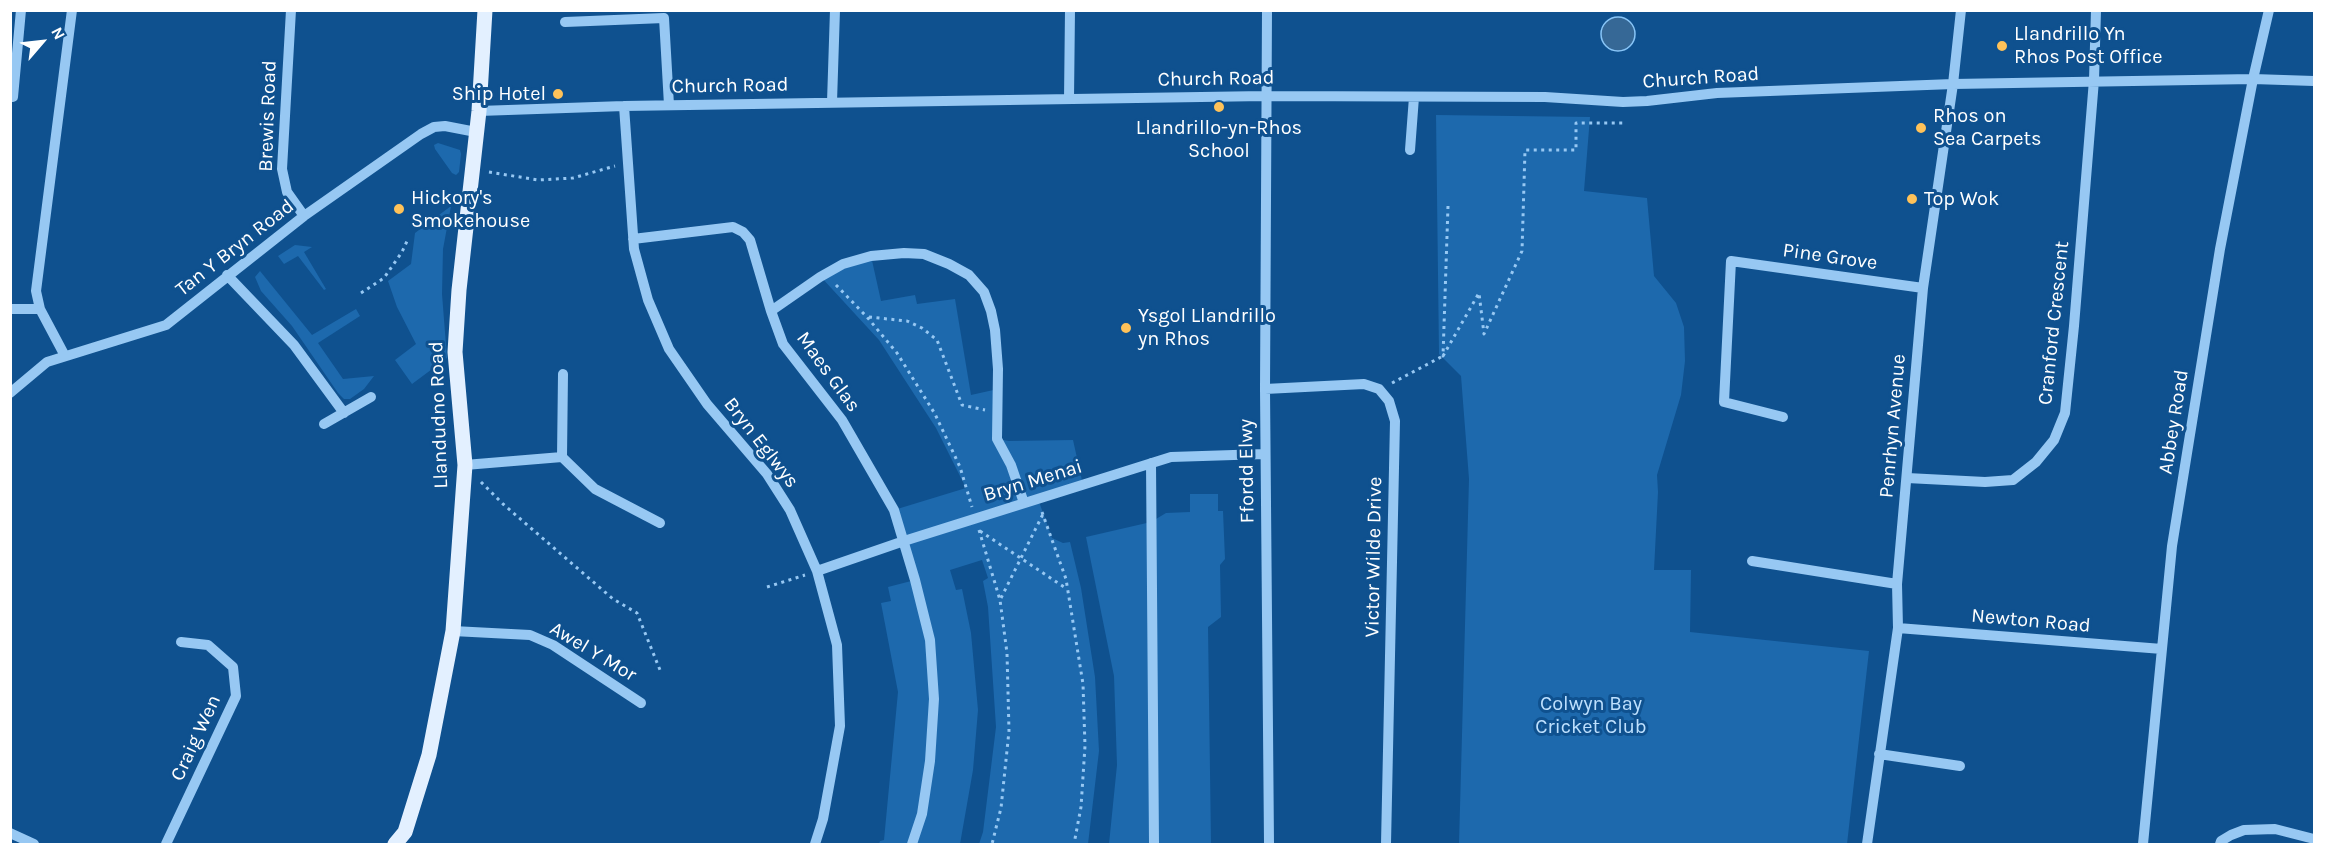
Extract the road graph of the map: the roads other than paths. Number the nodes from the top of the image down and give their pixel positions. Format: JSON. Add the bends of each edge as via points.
{"nodes":[{"id":1,"x":21,"y":10,"type":"edge"},
{"id":2,"x":72,"y":10,"type":"edge"},
{"id":3,"x":291,"y":10,"type":"edge"},
{"id":4,"x":485,"y":10,"type":"edge"},
{"id":5,"x":835,"y":10,"type":"edge"},
{"id":6,"x":1070,"y":10,"type":"edge"},
{"id":7,"x":1267,"y":10,"type":"edge"},
{"id":8,"x":1961,"y":10,"type":"edge"},
{"id":9,"x":2096,"y":10,"type":"edge"},
{"id":10,"x":2269,"y":10,"type":"edge"},
{"id":11,"x":565,"y":22,"type":"dead end"},
{"id":12,"x":2253,"y":79,"type":"junction"},
{"id":13,"x":2094,"y":81,"type":"junction"},
{"id":14,"x":2314,"y":81,"type":"edge"},
{"id":15,"x":1953,"y":84,"type":"junction"},
{"id":16,"x":1265,"y":96,"type":"junction"},
{"id":17,"x":1414,"y":97,"type":"junction"},
{"id":18,"x":13,"y":98,"type":"dead end"},
{"id":19,"x":1069,"y":99,"type":"junction"},
{"id":20,"x":832,"y":102,"type":"junction"},
{"id":21,"x":669,"y":105,"type":"junction"},
{"id":22,"x":624,"y":106,"type":"junction"},
{"id":23,"x":479,"y":111,"type":"junction"},
{"id":24,"x":476,"y":132,"type":"junction"},
{"id":25,"x":1410,"y":150,"type":"dead end"},
{"id":26,"x":304,"y":216,"type":"junction"},
{"id":27,"x":633,"y":239,"type":"junction"},
{"id":28,"x":227,"y":275,"type":"junction"},
{"id":29,"x":1923,"y":288,"type":"junction"},
{"id":30,"x":10,"y":309,"type":"edge"},
{"id":31,"x":40,"y":309,"type":"junction"},
{"id":32,"x":771,"y":310,"type":"junction"},
{"id":33,"x":65,"y":356,"type":"junction"},
{"id":34,"x":563,"y":374,"type":"dead end"},
{"id":35,"x":1264,"y":389,"type":"junction"},
{"id":36,"x":10,"y":393,"type":"edge"},
{"id":37,"x":371,"y":397,"type":"dead end"},
{"id":38,"x":344,"y":413,"type":"junction"},
{"id":39,"x":1783,"y":417,"type":"dead end"},
{"id":40,"x":324,"y":424,"type":"dead end"},
{"id":41,"x":1265,"y":454,"type":"junction"},
{"id":42,"x":562,"y":457,"type":"junction"},
{"id":43,"x":1151,"y":464,"type":"junction"},
{"id":44,"x":465,"y":465,"type":"junction"},
{"id":45,"x":1906,"y":478,"type":"junction"},
{"id":46,"x":1024,"y":503,"type":"junction"},
{"id":47,"x":660,"y":523,"type":"dead end"},
{"id":48,"x":904,"y":541,"type":"junction"},
{"id":49,"x":1752,"y":561,"type":"dead end"},
{"id":50,"x":817,"y":571,"type":"junction"},
{"id":51,"x":1897,"y":584,"type":"junction"},
{"id":52,"x":1898,"y":628,"type":"junction"},
{"id":53,"x":453,"y":631,"type":"junction"},
{"id":54,"x":181,"y":642,"type":"dead end"},
{"id":55,"x":2163,"y":649,"type":"junction"},
{"id":56,"x":642,"y":703,"type":"dead end"},
{"id":57,"x":1879,"y":754,"type":"junction"},
{"id":58,"x":1960,"y":766,"type":"dead end"},
{"id":59,"x":10,"y":833,"type":"edge"},
{"id":60,"x":2314,"y":839,"type":"edge"},
{"id":61,"x":34,"y":844,"type":"edge"},
{"id":62,"x":166,"y":844,"type":"edge"},
{"id":63,"x":395,"y":844,"type":"edge"},
{"id":64,"x":815,"y":844,"type":"edge"},
{"id":65,"x":912,"y":844,"type":"edge"},
{"id":66,"x":1154,"y":844,"type":"edge"},
{"id":67,"x":1269,"y":844,"type":"edge"},
{"id":68,"x":1386,"y":844,"type":"edge"},
{"id":69,"x":1867,"y":844,"type":"edge"},
{"id":70,"x":2143,"y":844,"type":"edge"},
{"id":71,"x":2220,"y":844,"type":"edge"}],
"edges":[{"from":1,"to":18,"type":"street"},
{"from":2,"to":31,"type":"street","via":[[36,291]]},
{"from":3,"to":26,"type":"street","name":"Brewis Road","via":[[282,169],[287,192]]},
{"from":4,"to":23,"type":"main road","name":"Llandudno Road"},
{"from":5,"to":20,"type":"street"},
{"from":6,"to":19,"type":"street"},
{"from":7,"to":16,"type":"street","name":"Ffordd Elwy"},
{"from":8,"to":15,"type":"street","name":"Penrhyn Avenue"},
{"from":9,"to":13,"type":"street","name":"Cranford Crescent"},
{"from":10,"to":12,"type":"street","name":"Abbey Road"},
{"from":11,"to":21,"type":"street","via":[[664,18]]},
{"from":12,"to":13,"type":"street","name":"Church Road"},
{"from":12,"to":14,"type":"street","name":"Church Road"},
{"from":12,"to":55,"type":"street","name":"Abbey Road","via":[[2220,249],[2172,546]]},
{"from":13,"to":15,"type":"street","name":"Church Road"},
{"from":13,"to":45,"type":"street","name":"Cranford Crescent","via":[[2065,413],[2055,440],[2013,480]]},
{"from":15,"to":17,"type":"street","name":"Church Road","via":[[1717,93],[1647,101]]},
{"from":15,"to":29,"type":"street","name":"Penrhyn Avenue"},
{"from":16,"to":17,"type":"street","name":"Church Road"},
{"from":16,"to":19,"type":"street","name":"Church Road"},
{"from":16,"to":35,"type":"street","name":"Ffordd Elwy"},
{"from":17,"to":25,"type":"street"},
{"from":19,"to":20,"type":"street","name":"Church Road"},
{"from":20,"to":21,"type":"street","name":"Church Road"},
{"from":21,"to":22,"type":"street","name":"Church Road"},
{"from":22,"to":23,"type":"street","name":"Church Road"},
{"from":22,"to":27,"type":"street","name":"Bryn Eglwys"},
{"from":23,"to":24,"type":"main road","name":"Llandudno Road"},
{"from":24,"to":26,"type":"street","name":"Tan Y Bryn Road","via":[[434,127]]},
{"from":24,"to":44,"type":"main road","name":"Llandudno Road","via":[[455,352]]},
{"from":26,"to":28,"type":"street","name":"Tan Y Bryn Road"},
{"from":27,"to":32,"type":"street","name":"Maes Glas","via":[[733,227],[743,232],[750,240]]},
{"from":27,"to":50,"type":"street","name":"Bryn Eglwys","via":[[648,300],[669,349],[707,404],[767,474],[790,510]]},
{"from":28,"to":33,"type":"street","name":"Tan Y Bryn Road","via":[[166,325]]},
{"from":28,"to":38,"type":"street","via":[[294,345]]},
{"from":29,"to":39,"type":"street","name":"Pine Grove","via":[[1731,261],[1724,402]]},
{"from":29,"to":45,"type":"street","name":"Penrhyn Avenue"},
{"from":30,"to":31,"type":"street"},
{"from":31,"to":33,"type":"street"},
{"from":32,"to":46,"type":"street","via":[[843,264],[871,256],[924,254],[969,275],[984,292],[993,320],[998,369],[997,439]]},
{"from":32,"to":48,"type":"street","name":"Maes Glas","via":[[783,344],[842,420],[867,460],[894,510]]},
{"from":33,"to":36,"type":"street","name":"Tan Y Bryn Road","via":[[47,362]]},
{"from":34,"to":42,"type":"street"},
{"from":35,"to":41,"type":"street","name":"Ffordd Elwy"},
{"from":35,"to":68,"type":"street","name":"Victor Wilde Drive","via":[[1364,384],[1379,389],[1389,401],[1395,421]]},
{"from":37,"to":38,"type":"street"},
{"from":38,"to":40,"type":"street"},
{"from":41,"to":43,"type":"street","name":"Bryn Menai","via":[[1171,457]]},
{"from":41,"to":67,"type":"street","name":"Ffordd Elwy"},
{"from":42,"to":44,"type":"street"},
{"from":42,"to":47,"type":"street","via":[[595,489]]},
{"from":43,"to":46,"type":"street","name":"Bryn Menai"},
{"from":43,"to":66,"type":"street"},
{"from":44,"to":53,"type":"main road","name":"Llandudno Road"},
{"from":45,"to":51,"type":"street","name":"Penrhyn Avenue"},
{"from":46,"to":48,"type":"street","name":"Bryn Menai"},
{"from":48,"to":50,"type":"street","name":"Bryn Menai"},
{"from":48,"to":65,"type":"street","name":"Maes Glas","via":[[930,640],[933,699],[930,761],[922,814]]},
{"from":49,"to":51,"type":"street"},
{"from":50,"to":64,"type":"street","name":"Bryn Eglwys","via":[[837,645],[840,726]]},
{"from":51,"to":52,"type":"street","name":"Penrhyn Avenue"},
{"from":52,"to":55,"type":"street","name":"Newton Road"},
{"from":52,"to":57,"type":"street","name":"Penrhyn Avenue"},
{"from":53,"to":56,"type":"street","name":"Awel Y Mor","via":[[530,635],[553,645]]},
{"from":53,"to":63,"type":"main road","name":"Llandudno Road","via":[[429,756],[405,832]]},
{"from":54,"to":62,"type":"street","name":"Craig Wen","via":[[208,645],[233,667],[236,696]]},
{"from":55,"to":70,"type":"street","name":"Abbey Road"},
{"from":57,"to":58,"type":"street"},
{"from":57,"to":69,"type":"street","name":"Penrhyn Avenue"},
{"from":59,"to":61,"type":"street"},
{"from":60,"to":71,"type":"street","via":[[2275,829],[2244,830]]}]}
